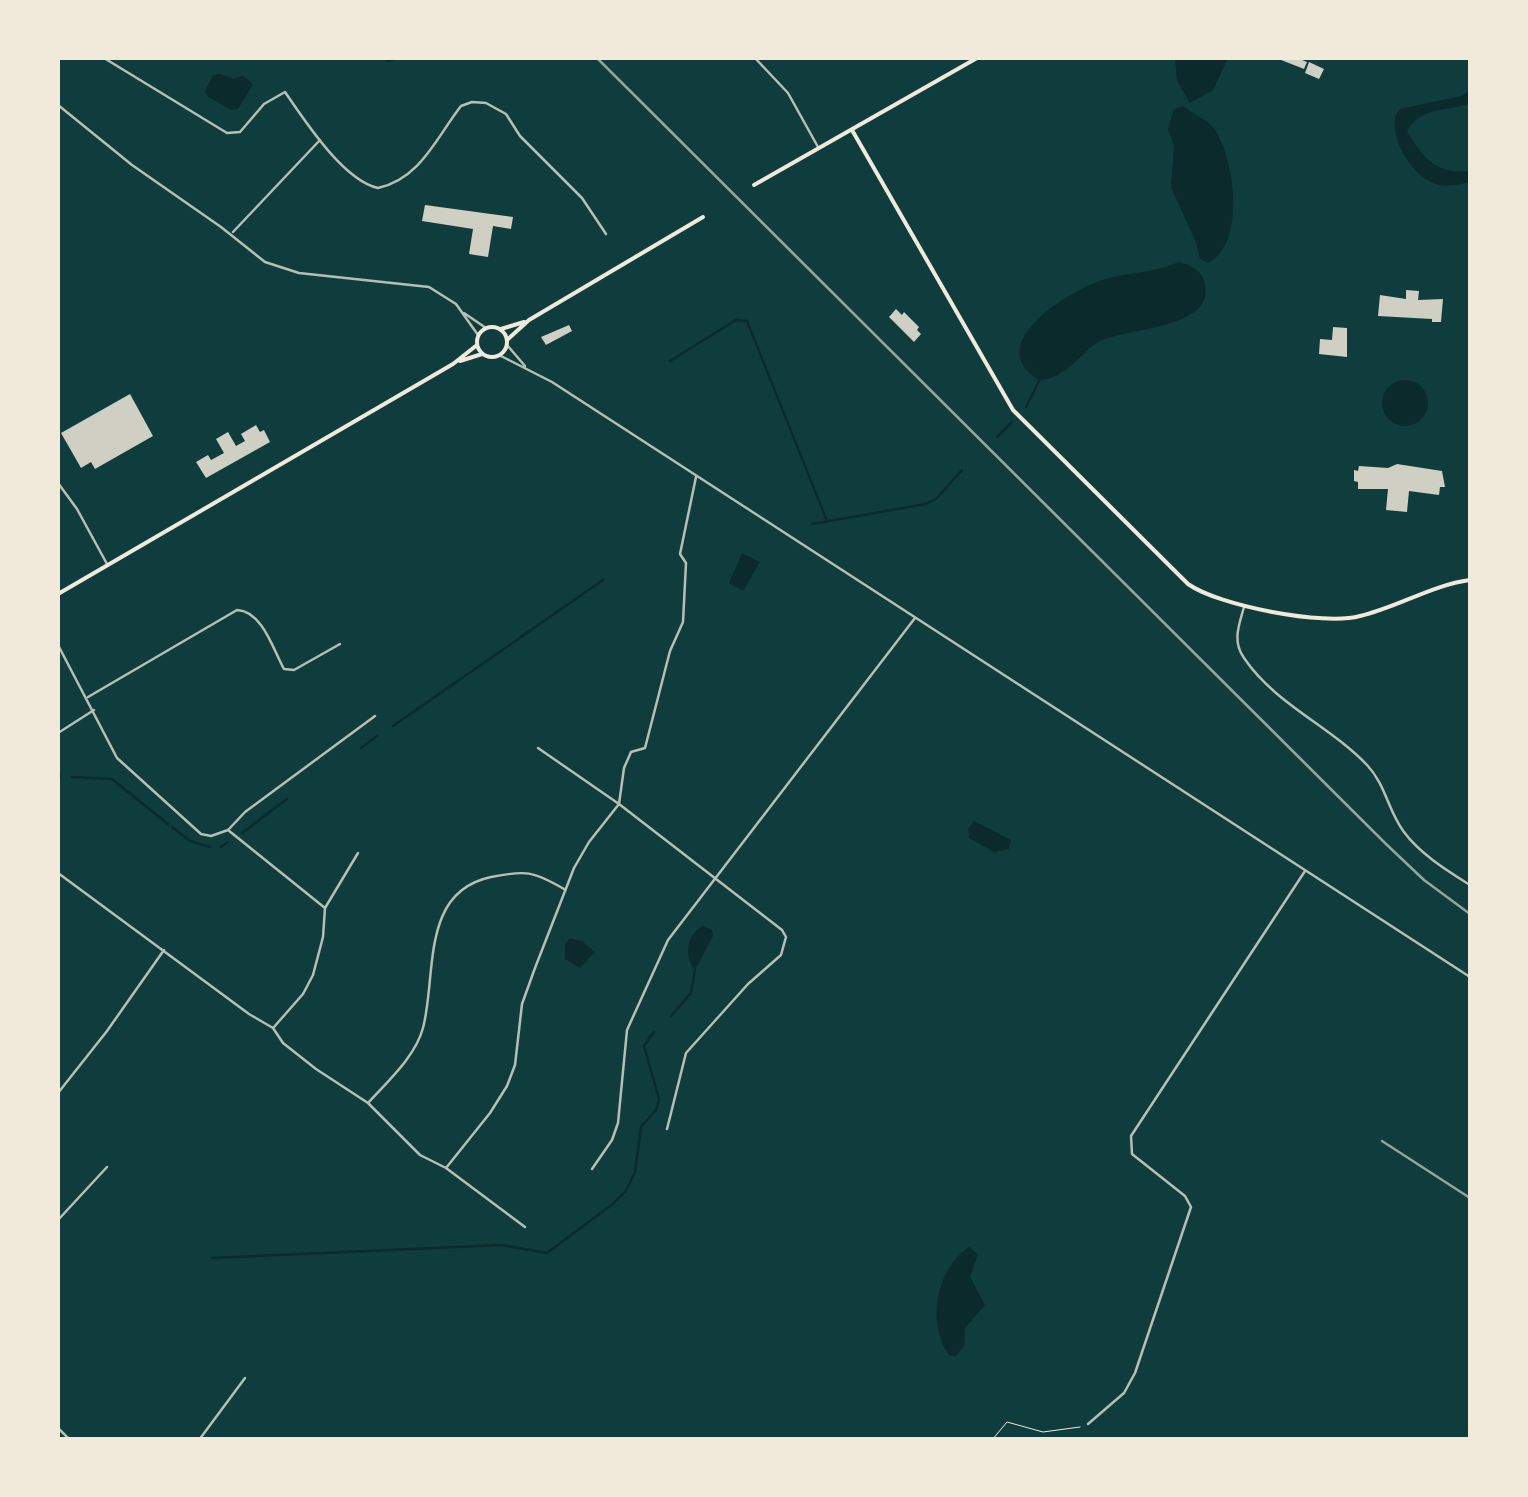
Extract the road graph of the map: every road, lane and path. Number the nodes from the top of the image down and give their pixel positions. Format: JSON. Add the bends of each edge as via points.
{"nodes":[{"id":1,"x":104,"y":58,"type":"edge"},
{"id":2,"x":755,"y":58,"type":"edge"},
{"id":3,"x":977,"y":58,"type":"edge"},
{"id":4,"x":967,"y":60,"type":"edge"},
{"id":5,"x":58,"y":105,"type":"edge"},
{"id":6,"x":852,"y":130,"type":"junction"},
{"id":7,"x":321,"y":139,"type":"junction"},
{"id":8,"x":819,"y":148,"type":"junction"},
{"id":9,"x":754,"y":185,"type":"dead end"},
{"id":10,"x":702,"y":217,"type":"dead end"},
{"id":11,"x":231,"y":234,"type":"junction"},
{"id":12,"x":606,"y":234,"type":"dead end"},
{"id":13,"x":462,"y":312,"type":"junction"},
{"id":14,"x":529,"y":320,"type":"junction"},
{"id":15,"x":486,"y":328,"type":"junction"},
{"id":16,"x":501,"y":330,"type":"junction"},
{"id":17,"x":478,"y":336,"type":"junction"},
{"id":18,"x":507,"y":343,"type":"junction"},
{"id":19,"x":476,"y":345,"type":"junction"},
{"id":20,"x":482,"y":354,"type":"junction"},
{"id":21,"x":499,"y":355,"type":"junction"},
{"id":22,"x":455,"y":363,"type":"junction"},
{"id":23,"x":526,"y":367,"type":"junction"},
{"id":24,"x":696,"y":475,"type":"junction"},
{"id":25,"x":58,"y":483,"type":"edge"},
{"id":26,"x":108,"y":566,"type":"junction"},
{"id":27,"x":1470,"y":580,"type":"edge"},
{"id":28,"x":58,"y":594,"type":"edge"},
{"id":29,"x":1244,"y":605,"type":"junction"},
{"id":30,"x":915,"y":618,"type":"junction"},
{"id":31,"x":340,"y":644,"type":"dead end"},
{"id":32,"x":58,"y":645,"type":"edge"},
{"id":33,"x":87,"y":698,"type":"junction"},
{"id":34,"x":94,"y":710,"type":"junction"},
{"id":35,"x":375,"y":716,"type":"dead end"},
{"id":36,"x":58,"y":733,"type":"edge"},
{"id":37,"x":538,"y":748,"type":"dead end"},
{"id":38,"x":619,"y":804,"type":"junction"},
{"id":39,"x":228,"y":830,"type":"junction"},
{"id":40,"x":358,"y":853,"type":"dead end"},
{"id":41,"x":1306,"y":870,"type":"junction"},
{"id":42,"x":58,"y":873,"type":"edge"},
{"id":43,"x":716,"y":878,"type":"junction"},
{"id":44,"x":1470,"y":886,"type":"edge"},
{"id":45,"x":566,"y":890,"type":"junction"},
{"id":46,"x":325,"y":908,"type":"junction"},
{"id":47,"x":164,"y":949,"type":"junction"},
{"id":48,"x":1470,"y":977,"type":"edge"},
{"id":49,"x":274,"y":1028,"type":"junction"},
{"id":50,"x":58,"y":1093,"type":"edge"},
{"id":51,"x":368,"y":1102,"type":"junction"},
{"id":52,"x":667,"y":1128,"type":"dead end"},
{"id":53,"x":107,"y":1166,"type":"dead end"},
{"id":54,"x":446,"y":1168,"type":"junction"},
{"id":55,"x":592,"y":1169,"type":"dead end"},
{"id":56,"x":58,"y":1220,"type":"edge"},
{"id":57,"x":526,"y":1227,"type":"dead end"},
{"id":58,"x":245,"y":1378,"type":"dead end"},
{"id":59,"x":1088,"y":1424,"type":"joint"},
{"id":60,"x":58,"y":1428,"type":"edge"},
{"id":61,"x":70,"y":1440,"type":"edge"},
{"id":62,"x":199,"y":1440,"type":"edge"},
{"id":63,"x":992,"y":1440,"type":"edge"}],
"edges":[{"from":1,"to":7,"type":"street","via":[[227,134],[240,132],[284,92]]},
{"from":2,"to":8,"type":"street","via":[[788,93]]},
{"from":3,"to":4,"type":"main road"},
{"from":4,"to":6,"type":"main road"},
{"from":5,"to":11,"type":"street"},
{"from":6,"to":8,"type":"main road"},
{"from":6,"to":29,"type":"main road","via":[[1013,410],[1188,584]]},
{"from":7,"to":11,"type":"street"},
{"from":7,"to":12,"type":"street","via":[[356,178],[378,188],[417,166],[462,106],[486,103],[510,118]]},
{"from":8,"to":9,"type":"main road"},
{"from":10,"to":14,"type":"main road"},
{"from":11,"to":13,"type":"street","via":[[276,267],[423,285],[442,292]]},
{"from":13,"to":15,"type":"street"},
{"from":13,"to":17,"type":"street"},
{"from":14,"to":16,"type":"main road"},
{"from":14,"to":18,"type":"main road"},
{"from":15,"to":16,"type":"main road"},
{"from":15,"to":17,"type":"main road"},
{"from":16,"to":18,"type":"main road"},
{"from":17,"to":19,"type":"main road"},
{"from":18,"to":21,"type":"main road"},
{"from":18,"to":23,"type":"street"},
{"from":19,"to":20,"type":"main road"},
{"from":19,"to":22,"type":"main road"},
{"from":20,"to":21,"type":"main road"},
{"from":20,"to":22,"type":"main road"},
{"from":21,"to":23,"type":"street"},
{"from":22,"to":26,"type":"main road"},
{"from":23,"to":24,"type":"street"},
{"from":24,"to":30,"type":"street"},
{"from":24,"to":38,"type":"street","via":[[680,554],[686,563],[683,622],[645,748],[631,752],[624,768]]},
{"from":25,"to":26,"type":"street"},
{"from":26,"to":28,"type":"main road"},
{"from":27,"to":29,"type":"main road","via":[[1346,620]]},
{"from":29,"to":44,"type":"street","via":[[1236,638],[1243,657],[1296,710],[1370,767],[1403,832]]},
{"from":30,"to":41,"type":"street"},
{"from":30,"to":43,"type":"street"},
{"from":31,"to":33,"type":"street","via":[[284,669],[255,616],[237,610]]},
{"from":32,"to":33,"type":"street"},
{"from":33,"to":34,"type":"street"},
{"from":34,"to":36,"type":"street"},
{"from":34,"to":39,"type":"street","via":[[128,769],[201,834]]},
{"from":35,"to":39,"type":"street"},
{"from":37,"to":38,"type":"street"},
{"from":38,"to":43,"type":"street"},
{"from":38,"to":45,"type":"street","via":[[589,842]]},
{"from":39,"to":46,"type":"street"},
{"from":40,"to":46,"type":"street"},
{"from":41,"to":48,"type":"street"},
{"from":41,"to":59,"type":"street","via":[[1131,1136],[1132,1154],[1191,1207],[1135,1373],[1124,1393]]},
{"from":42,"to":47,"type":"street"},
{"from":43,"to":52,"type":"street","via":[[782,930],[786,946],[686,1053]]},
{"from":43,"to":55,"type":"street","via":[[668,940],[636,1009],[624,1050],[618,1123]]},
{"from":45,"to":51,"type":"street","via":[[521,871],[477,880],[453,898],[438,923],[423,1028]]},
{"from":45,"to":54,"type":"street","via":[[522,1004],[507,1086]]},
{"from":46,"to":49,"type":"street","via":[[314,975]]},
{"from":47,"to":49,"type":"street"},
{"from":47,"to":50,"type":"street"},
{"from":49,"to":51,"type":"street","via":[[316,1070]]},
{"from":51,"to":54,"type":"street","via":[[420,1155]]},
{"from":53,"to":56,"type":"street"},
{"from":54,"to":57,"type":"street"},
{"from":58,"to":62,"type":"street"},
{"from":59,"to":63,"type":"path","via":[[1043,1432],[1007,1422]]},
{"from":60,"to":61,"type":"street"}]}
